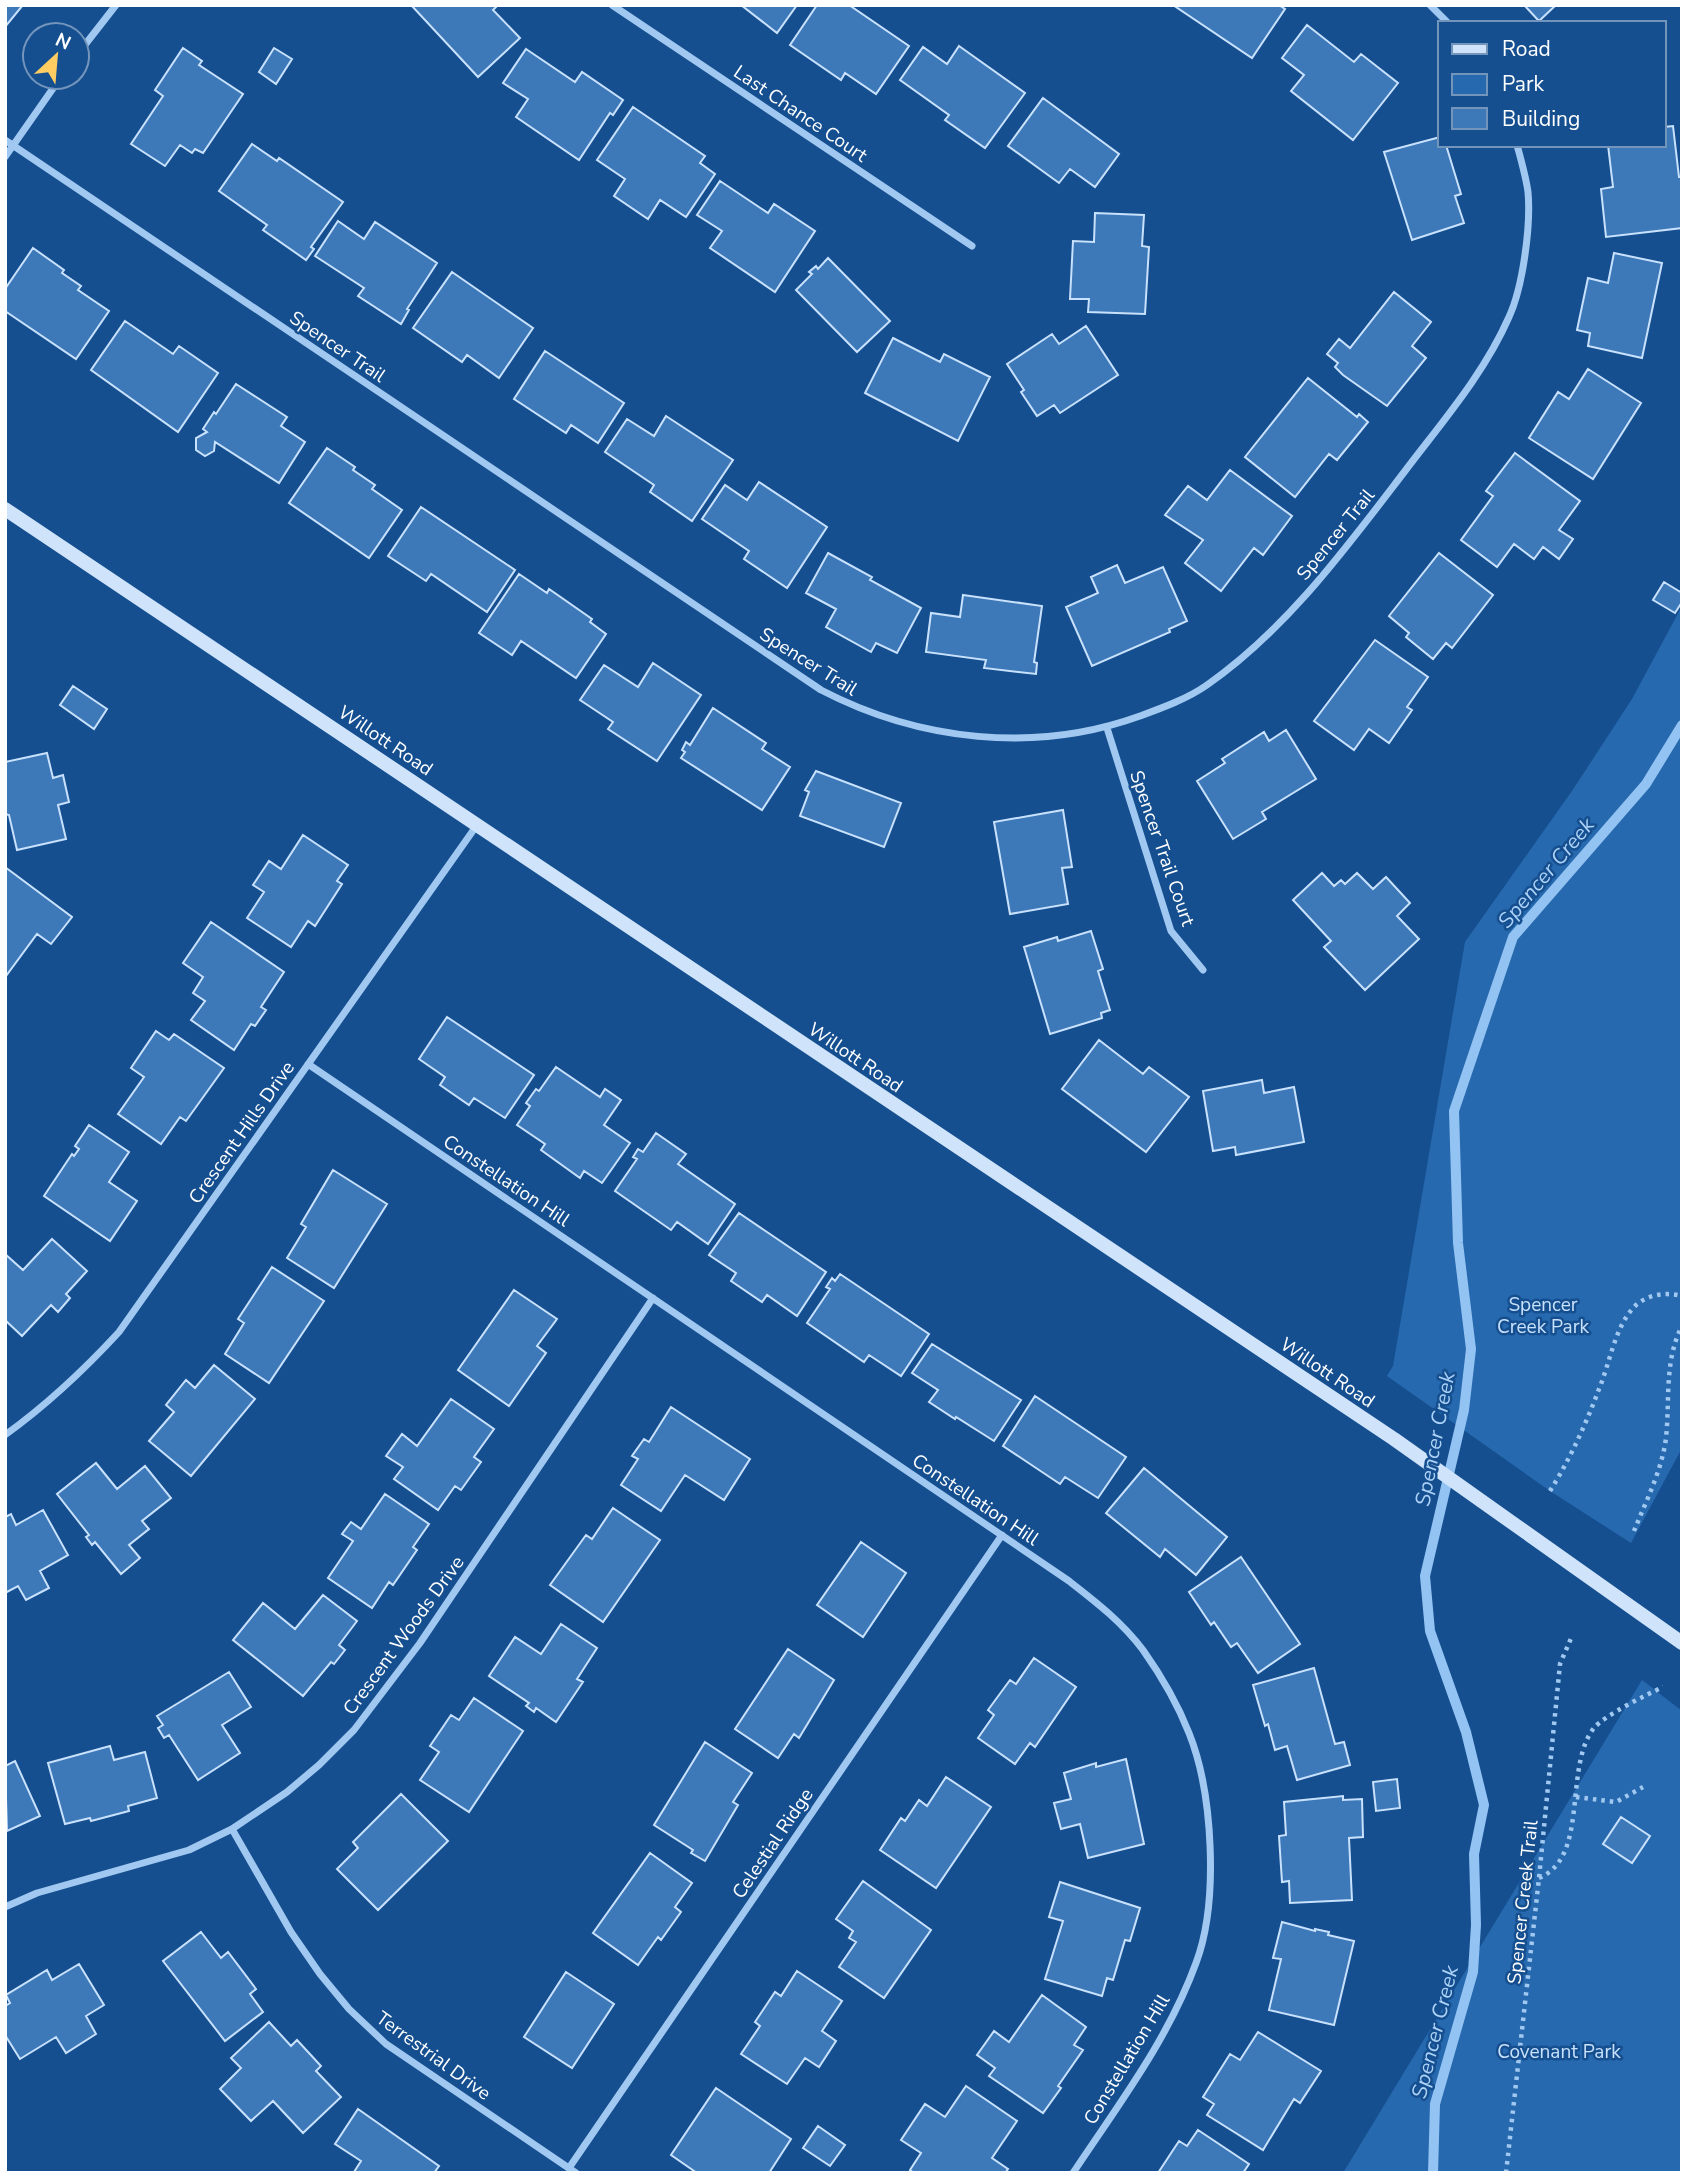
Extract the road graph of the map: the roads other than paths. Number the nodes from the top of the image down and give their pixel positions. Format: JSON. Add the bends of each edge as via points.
{"nodes":[{"id":1,"x":116,"y":5,"type":"edge"},
{"id":2,"x":612,"y":5,"type":"edge"},
{"id":3,"x":1430,"y":5,"type":"edge"},
{"id":4,"x":1446,"y":21,"type":"edge"},
{"id":5,"x":91,"y":37,"type":"edge"},
{"id":6,"x":51,"y":91,"type":"edge"},
{"id":7,"x":5,"y":140,"type":"edge"},
{"id":8,"x":13,"y":145,"type":"junction"},
{"id":9,"x":1517,"y":147,"type":"edge"},
{"id":10,"x":5,"y":157,"type":"edge"},
{"id":11,"x":972,"y":246,"type":"dead end"},
{"id":12,"x":5,"y":509,"type":"edge"},
{"id":13,"x":1107,"y":728,"type":"junction"},
{"id":14,"x":477,"y":825,"type":"junction"},
{"id":15,"x":1203,"y":970,"type":"dead end"},
{"id":16,"x":308,"y":1064,"type":"junction"},
{"id":17,"x":653,"y":1298,"type":"junction"},
{"id":18,"x":5,"y":1435,"type":"edge"},
{"id":19,"x":1002,"y":1535,"type":"junction"},
{"id":20,"x":1682,"y":1643,"type":"edge"},
{"id":21,"x":232,"y":1829,"type":"junction"},
{"id":22,"x":5,"y":1907,"type":"edge"},
{"id":23,"x":569,"y":2168,"type":"junction"},
{"id":24,"x":576,"y":2173,"type":"edge"},
{"id":25,"x":1073,"y":2173,"type":"edge"}],
"edges":[{"from":1,"to":5,"type":"street"},
{"from":2,"to":11,"type":"street","name":"Last Chance Court"},
{"from":3,"to":4,"type":"street"},
{"from":6,"to":8,"type":"street"},
{"from":7,"to":8,"type":"street","name":"Spencer Trail"},
{"from":8,"to":10,"type":"street"},
{"from":8,"to":13,"type":"street","name":"Spencer Trail","via":[[821,690],[856,708],[926,730],[1038,738]]},
{"from":9,"to":13,"type":"street","name":"Spencer Trail","via":[[1528,192],[1521,277],[1510,316],[1489,357],[1456,404],[1301,601],[1251,650],[1205,686],[1161,709]]},
{"from":12,"to":14,"type":"main road","name":"Willott Road"},
{"from":13,"to":15,"type":"street","name":"Spencer Trail Court","via":[[1171,931]]},
{"from":14,"to":16,"type":"street","name":"Crescent Hills Drive"},
{"from":14,"to":20,"type":"main road","name":"Willott Road","via":[[1394,1439]]},
{"from":16,"to":17,"type":"street","name":"Constellation Hill"},
{"from":16,"to":18,"type":"street","name":"Crescent Hills Drive","via":[[119,1332],[86,1369]]},
{"from":17,"to":19,"type":"street","name":"Constellation Hill"},
{"from":17,"to":21,"type":"street","name":"Crescent Woods Drive","via":[[420,1643],[354,1730],[286,1792]]},
{"from":19,"to":23,"type":"street","name":"Celestial Ridge"},
{"from":19,"to":25,"type":"street","name":"Constellation Hill","via":[[1111,1614],[1142,1650],[1189,1734],[1209,1824],[1207,1912],[1198,1959],[1184,1995],[1159,2043]]},
{"from":21,"to":22,"type":"street","name":"Crescent Woods Drive","via":[[189,1850],[37,1893]]},
{"from":21,"to":23,"type":"street","name":"Terrestrial Drive","via":[[291,1932],[349,2009],[386,2044]]},
{"from":23,"to":24,"type":"street","name":"Terrestrial Drive"}]}
